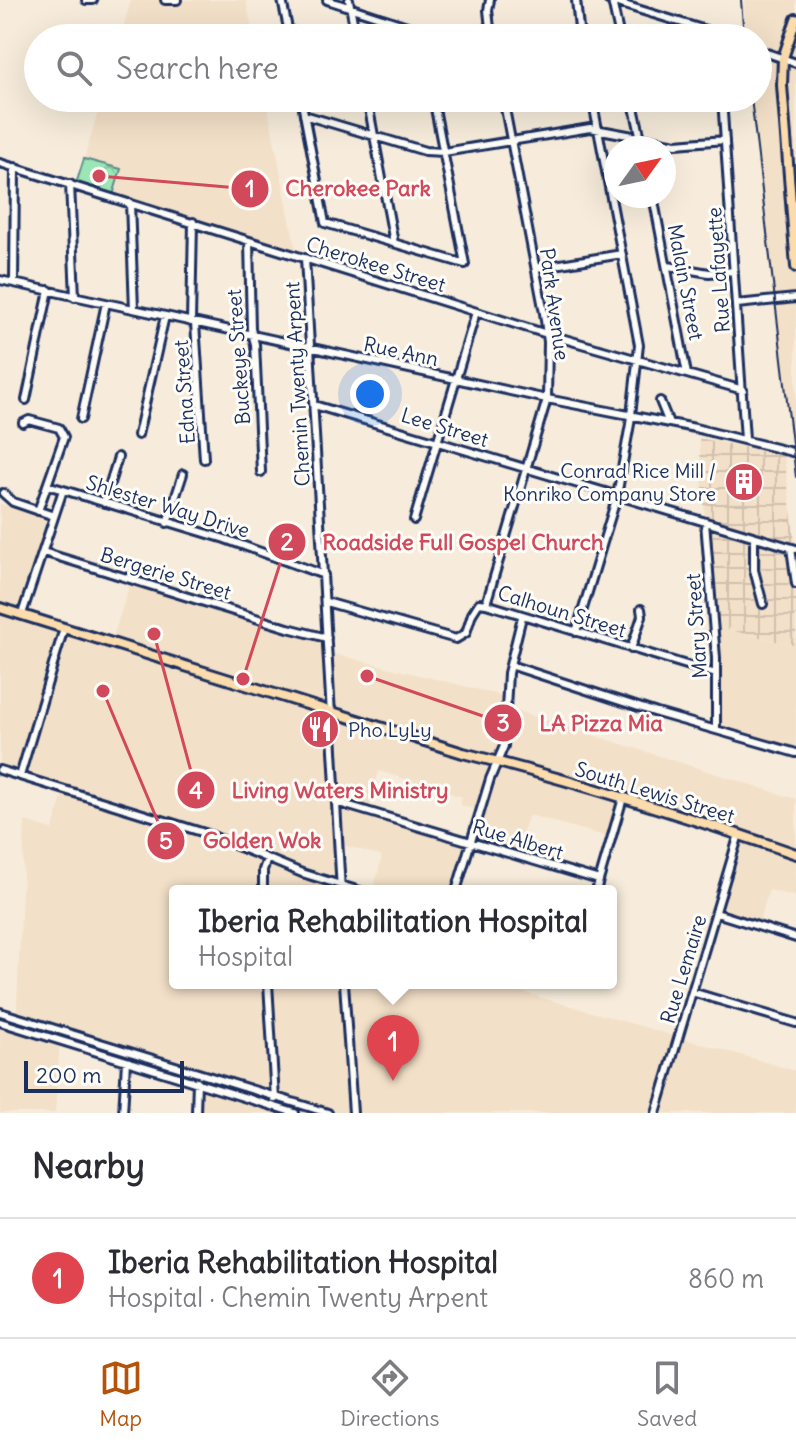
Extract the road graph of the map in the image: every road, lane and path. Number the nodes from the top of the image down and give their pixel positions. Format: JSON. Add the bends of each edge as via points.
{"nodes":[{"id":1,"x":165,"y":0,"type":"edge"},
{"id":2,"x":177,"y":0,"type":"edge"},
{"id":3,"x":282,"y":0,"type":"edge"},
{"id":4,"x":327,"y":0,"type":"edge"},
{"id":5,"x":490,"y":0,"type":"edge"},
{"id":6,"x":576,"y":0,"type":"edge"},
{"id":7,"x":610,"y":1,"type":"edge"},
{"id":8,"x":349,"y":3,"type":"edge"},
{"id":9,"x":796,"y":19,"type":"edge"},
{"id":10,"x":287,"y":24,"type":"edge"},
{"id":11,"x":353,"y":24,"type":"edge"},
{"id":12,"x":407,"y":24,"type":"edge"},
{"id":13,"x":490,"y":24,"type":"edge"},
{"id":14,"x":579,"y":24,"type":"edge"},
{"id":15,"x":616,"y":24,"type":"edge"},
{"id":16,"x":680,"y":24,"type":"edge"},
{"id":17,"x":772,"y":54,"type":"edge"},
{"id":18,"x":783,"y":58,"type":"junction"},
{"id":19,"x":796,"y":63,"type":"edge"},
{"id":20,"x":303,"y":112,"type":"edge"},
{"id":21,"x":370,"y":112,"type":"edge"},
{"id":22,"x":436,"y":112,"type":"edge"},
{"id":23,"x":506,"y":112,"type":"edge"},
{"id":24,"x":595,"y":112,"type":"edge"},
{"id":25,"x":635,"y":112,"type":"edge"},
{"id":26,"x":723,"y":112,"type":"edge"},
{"id":27,"x":304,"y":115,"type":"junction"},
{"id":28,"x":598,"y":129,"type":"junction"},
{"id":29,"x":374,"y":136,"type":"junction"},
{"id":30,"x":636,"y":136,"type":"edge"},
{"id":31,"x":641,"y":136,"type":"edge"},
{"id":32,"x":725,"y":140,"type":"junction"},
{"id":33,"x":511,"y":141,"type":"junction"},
{"id":34,"x":676,"y":144,"type":"edge"},
{"id":35,"x":444,"y":152,"type":"junction"},
{"id":36,"x":0,"y":163,"type":"edge"},
{"id":37,"x":15,"y":167,"type":"junction"},
{"id":38,"x":70,"y":184,"type":"junction"},
{"id":39,"x":130,"y":203,"type":"junction"},
{"id":40,"x":656,"y":208,"type":"edge"},
{"id":41,"x":193,"y":222,"type":"junction"},
{"id":42,"x":249,"y":241,"type":"junction"},
{"id":43,"x":394,"y":243,"type":"junction"},
{"id":44,"x":622,"y":254,"type":"junction"},
{"id":45,"x":305,"y":258,"type":"junction"},
{"id":46,"x":668,"y":266,"type":"junction"},
{"id":47,"x":796,"y":267,"type":"edge"},
{"id":48,"x":536,"y":268,"type":"junction"},
{"id":49,"x":734,"y":271,"type":"junction"},
{"id":50,"x":0,"y":280,"type":"edge"},
{"id":51,"x":14,"y":283,"type":"junction"},
{"id":52,"x":49,"y":290,"type":"junction"},
{"id":53,"x":75,"y":297,"type":"junction"},
{"id":54,"x":796,"y":298,"type":"edge"},
{"id":55,"x":106,"y":303,"type":"junction"},
{"id":56,"x":737,"y":304,"type":"junction"},
{"id":57,"x":134,"y":309,"type":"junction"},
{"id":58,"x":476,"y":312,"type":"junction"},
{"id":59,"x":165,"y":316,"type":"junction"},
{"id":60,"x":193,"y":322,"type":"junction"},
{"id":61,"x":547,"y":334,"type":"junction"},
{"id":62,"x":253,"y":336,"type":"junction"},
{"id":63,"x":310,"y":348,"type":"junction"},
{"id":64,"x":638,"y":361,"type":"junction"},
{"id":65,"x":687,"y":374,"type":"junction"},
{"id":66,"x":456,"y":379,"type":"junction"},
{"id":67,"x":743,"y":390,"type":"junction"},
{"id":68,"x":547,"y":399,"type":"junction"},
{"id":69,"x":26,"y":400,"type":"dead end"},
{"id":70,"x":660,"y":401,"type":"dead end"},
{"id":71,"x":314,"y":405,"type":"junction"},
{"id":72,"x":629,"y":416,"type":"junction"},
{"id":73,"x":81,"y":419,"type":"dead end"},
{"id":74,"x":23,"y":423,"type":"dead end"},
{"id":75,"x":670,"y":424,"type":"junction"},
{"id":76,"x":138,"y":435,"type":"dead end"},
{"id":77,"x":745,"y":439,"type":"junction"},
{"id":78,"x":437,"y":441,"type":"junction"},
{"id":79,"x":796,"y":453,"type":"edge"},
{"id":80,"x":118,"y":457,"type":"dead end"},
{"id":81,"x":204,"y":459,"type":"dead end"},
{"id":82,"x":526,"y":469,"type":"junction"},
{"id":83,"x":261,"y":472,"type":"dead end"},
{"id":84,"x":183,"y":474,"type":"dead end"},
{"id":85,"x":47,"y":485,"type":"junction"},
{"id":86,"x":63,"y":490,"type":"junction"},
{"id":87,"x":3,"y":493,"type":"dead end"},
{"id":88,"x":617,"y":496,"type":"junction"},
{"id":89,"x":104,"y":503,"type":"junction"},
{"id":90,"x":38,"y":511,"type":"junction"},
{"id":91,"x":54,"y":516,"type":"junction"},
{"id":92,"x":414,"y":520,"type":"dead end"},
{"id":93,"x":705,"y":522,"type":"junction"},
{"id":94,"x":167,"y":523,"type":"junction"},
{"id":95,"x":754,"y":538,"type":"junction"},
{"id":96,"x":794,"y":549,"type":"edge"},
{"id":97,"x":43,"y":552,"type":"junction"},
{"id":98,"x":324,"y":575,"type":"junction"},
{"id":99,"x":796,"y":584,"type":"edge"},
{"id":100,"x":326,"y":602,"type":"junction"},
{"id":101,"x":486,"y":604,"type":"junction"},
{"id":102,"x":763,"y":604,"type":"dead end"},
{"id":103,"x":0,"y":608,"type":"edge"},
{"id":104,"x":641,"y":609,"type":"dead end"},
{"id":105,"x":22,"y":614,"type":"junction"},
{"id":106,"x":522,"y":617,"type":"junction"},
{"id":107,"x":64,"y":628,"type":"junction"},
{"id":108,"x":576,"y":632,"type":"junction"},
{"id":109,"x":327,"y":638,"type":"junction"},
{"id":110,"x":631,"y":649,"type":"junction"},
{"id":111,"x":510,"y":665,"type":"junction"},
{"id":112,"x":716,"y":674,"type":"junction"},
{"id":113,"x":332,"y":712,"type":"junction"},
{"id":114,"x":716,"y":728,"type":"junction"},
{"id":115,"x":796,"y":753,"type":"edge"},
{"id":116,"x":497,"y":762,"type":"junction"},
{"id":117,"x":0,"y":770,"type":"edge"},
{"id":118,"x":20,"y":776,"type":"junction"},
{"id":119,"x":623,"y":798,"type":"junction"},
{"id":120,"x":336,"y":802,"type":"junction"},
{"id":121,"x":739,"y":834,"type":"junction"},
{"id":122,"x":471,"y":842,"type":"junction"},
{"id":123,"x":796,"y":854,"type":"edge"},
{"id":124,"x":267,"y":859,"type":"junction"},
{"id":125,"x":599,"y":880,"type":"junction"},
{"id":126,"x":263,"y":885,"type":"edge"},
{"id":127,"x":333,"y":885,"type":"edge"},
{"id":128,"x":341,"y":885,"type":"edge"},
{"id":129,"x":458,"y":885,"type":"edge"},
{"id":130,"x":598,"y":885,"type":"edge"},
{"id":131,"x":716,"y":913,"type":"junction"},
{"id":132,"x":796,"y":938,"type":"edge"},
{"id":133,"x":268,"y":989,"type":"edge"},
{"id":134,"x":344,"y":989,"type":"edge"},
{"id":135,"x":692,"y":992,"type":"junction"},
{"id":136,"x":0,"y":1012,"type":"edge"},
{"id":137,"x":0,"y":1022,"type":"edge"},
{"id":138,"x":796,"y":1023,"type":"edge"},
{"id":139,"x":58,"y":1030,"type":"junction"},
{"id":140,"x":54,"y":1039,"type":"junction"},
{"id":141,"x":127,"y":1051,"type":"junction"},
{"id":142,"x":126,"y":1061,"type":"junction"},
{"id":143,"x":197,"y":1073,"type":"junction"},
{"id":144,"x":197,"y":1082,"type":"junction"},
{"id":145,"x":274,"y":1096,"type":"junction"},
{"id":146,"x":275,"y":1107,"type":"junction"},
{"id":147,"x":123,"y":1113,"type":"edge"},
{"id":148,"x":196,"y":1113,"type":"edge"},
{"id":149,"x":295,"y":1113,"type":"edge"},
{"id":150,"x":328,"y":1113,"type":"edge"},
{"id":151,"x":353,"y":1113,"type":"edge"},
{"id":152,"x":656,"y":1113,"type":"edge"}],
"edges":[{"from":1,"to":2,"type":"street"},
{"from":3,"to":10,"type":"street"},
{"from":4,"to":8,"type":"street"},
{"from":5,"to":13,"type":"street"},
{"from":6,"to":14,"type":"street"},
{"from":7,"to":15,"type":"street"},
{"from":7,"to":16,"type":"street"},
{"from":8,"to":11,"type":"street"},
{"from":8,"to":12,"type":"street"},
{"from":9,"to":18,"type":"main road"},
{"from":17,"to":18,"type":"street"},
{"from":18,"to":19,"type":"street"},
{"from":18,"to":47,"type":"main road"},
{"from":20,"to":27,"type":"street"},
{"from":21,"to":29,"type":"street"},
{"from":22,"to":35,"type":"street"},
{"from":23,"to":33,"type":"street","name":"Park Avenue"},
{"from":24,"to":28,"type":"street"},
{"from":25,"to":31,"type":"street"},
{"from":26,"to":32,"type":"street","name":"Rue Lafayette"},
{"from":27,"to":29,"type":"street"},
{"from":27,"to":43,"type":"street","via":[[325,223]]},
{"from":28,"to":30,"type":"street"},
{"from":28,"to":33,"type":"street"},
{"from":28,"to":44,"type":"street"},
{"from":29,"to":35,"type":"street"},
{"from":29,"to":43,"type":"street"},
{"from":32,"to":34,"type":"street"},
{"from":32,"to":49,"type":"street","name":"Rue Lafayette"},
{"from":33,"to":35,"type":"street"},
{"from":33,"to":48,"type":"street","name":"Park Avenue"},
{"from":35,"to":43,"type":"street","via":[[465,264]]},
{"from":36,"to":37,"type":"street","name":"Cherokee Street"},
{"from":37,"to":38,"type":"street","name":"Cherokee Street"},
{"from":37,"to":51,"type":"street"},
{"from":38,"to":39,"type":"street","name":"Cherokee Street"},
{"from":38,"to":53,"type":"street"},
{"from":39,"to":41,"type":"street","name":"Cherokee Street"},
{"from":39,"to":57,"type":"street"},
{"from":40,"to":46,"type":"street","name":"Malain Street"},
{"from":41,"to":42,"type":"street","name":"Cherokee Street"},
{"from":41,"to":60,"type":"street","name":"Edna Street"},
{"from":42,"to":45,"type":"street","name":"Cherokee Street"},
{"from":42,"to":62,"type":"street","name":"Buckeye Street"},
{"from":44,"to":48,"type":"street"},
{"from":44,"to":64,"type":"street"},
{"from":45,"to":58,"type":"street","name":"Cherokee Street"},
{"from":45,"to":63,"type":"street","name":"Chemin Twenty Arpent"},
{"from":46,"to":49,"type":"street"},
{"from":46,"to":65,"type":"street","name":"Malain Street"},
{"from":48,"to":61,"type":"street","name":"Park Avenue"},
{"from":49,"to":56,"type":"street","name":"Rue Lafayette"},
{"from":50,"to":51,"type":"street","name":"Rue Ann"},
{"from":51,"to":52,"type":"street","name":"Rue Ann"},
{"from":52,"to":53,"type":"street","name":"Rue Ann"},
{"from":52,"to":69,"type":"street"},
{"from":53,"to":55,"type":"street","name":"Rue Ann"},
{"from":54,"to":56,"type":"street"},
{"from":55,"to":57,"type":"street","name":"Rue Ann"},
{"from":55,"to":73,"type":"street"},
{"from":56,"to":67,"type":"street","name":"Rue Lafayette"},
{"from":57,"to":59,"type":"street","name":"Rue Ann"},
{"from":58,"to":61,"type":"street","name":"Cherokee Street"},
{"from":58,"to":66,"type":"street"},
{"from":59,"to":60,"type":"street","name":"Rue Ann"},
{"from":59,"to":76,"type":"street"},
{"from":60,"to":62,"type":"street","name":"Rue Ann"},
{"from":60,"to":81,"type":"street","name":"Edna Street"},
{"from":61,"to":64,"type":"street","name":"Cherokee Street"},
{"from":61,"to":68,"type":"street","name":"Park Avenue"},
{"from":62,"to":63,"type":"street","name":"Rue Ann"},
{"from":62,"to":83,"type":"street","name":"Buckeye Street"},
{"from":63,"to":66,"type":"street","name":"Rue Ann"},
{"from":63,"to":71,"type":"street","name":"Chemin Twenty Arpent"},
{"from":64,"to":65,"type":"street","name":"Cherokee Street"},
{"from":64,"to":72,"type":"street"},
{"from":65,"to":67,"type":"street","name":"Cherokee Street"},
{"from":66,"to":68,"type":"street","name":"Rue Ann"},
{"from":66,"to":78,"type":"street"},
{"from":67,"to":77,"type":"street","name":"Rue Lafayette"},
{"from":68,"to":72,"type":"street","name":"Rue Ann"},
{"from":68,"to":82,"type":"street","name":"Park Avenue"},
{"from":70,"to":75,"type":"street"},
{"from":71,"to":78,"type":"street","name":"Lee Street"},
{"from":71,"to":98,"type":"street","name":"Chemin Twenty Arpent"},
{"from":72,"to":75,"type":"street","name":"Rue Ann"},
{"from":72,"to":88,"type":"street"},
{"from":74,"to":85,"type":"street","via":[[59,428],[64,437]]},
{"from":75,"to":77,"type":"street","name":"Rue Ann"},
{"from":77,"to":79,"type":"street","name":"Rue Ann"},
{"from":78,"to":82,"type":"street","name":"Lee Street"},
{"from":78,"to":92,"type":"street"},
{"from":80,"to":89,"type":"street"},
{"from":82,"to":88,"type":"street","name":"Lee Street"},
{"from":82,"to":101,"type":"street","name":"Park Avenue"},
{"from":84,"to":94,"type":"street"},
{"from":85,"to":86,"type":"street","name":"Shlester Way Drive"},
{"from":85,"to":90,"type":"street"},
{"from":86,"to":89,"type":"street","name":"Shlester Way Drive"},
{"from":86,"to":91,"type":"street"},
{"from":87,"to":90,"type":"street"},
{"from":88,"to":93,"type":"street","name":"Lee Street"},
{"from":88,"to":108,"type":"street"},
{"from":89,"to":94,"type":"street","name":"Shlester Way Drive"},
{"from":90,"to":91,"type":"street"},
{"from":91,"to":97,"type":"street"},
{"from":93,"to":95,"type":"street","name":"Lee Street"},
{"from":93,"to":112,"type":"street","name":"Mary Street"},
{"from":94,"to":98,"type":"street","name":"Shlester Way Drive"},
{"from":95,"to":96,"type":"street","name":"Lee Street"},
{"from":95,"to":102,"type":"street","via":[[754,570]]},
{"from":96,"to":99,"type":"street"},
{"from":97,"to":105,"type":"street"},
{"from":97,"to":109,"type":"street","name":"Bergerie Street"},
{"from":98,"to":100,"type":"street","name":"Chemin Twenty Arpent"},
{"from":100,"to":101,"type":"street","name":"Calhoun Street","via":[[456,639],[466,633],[479,603]]},
{"from":100,"to":109,"type":"street","name":"Chemin Twenty Arpent"},
{"from":101,"to":106,"type":"street","name":"Calhoun Street"},
{"from":103,"to":105,"type":"main road","name":"South Lewis Street"},
{"from":104,"to":110,"type":"street"},
{"from":105,"to":107,"type":"main road","name":"South Lewis Street"},
{"from":106,"to":108,"type":"street","name":"Calhoun Street"},
{"from":106,"to":111,"type":"street"},
{"from":107,"to":113,"type":"main road","name":"South Lewis Street"},
{"from":107,"to":118,"type":"street"},
{"from":108,"to":110,"type":"street","name":"Calhoun Street"},
{"from":109,"to":113,"type":"street","name":"Chemin Twenty Arpent"},
{"from":110,"to":112,"type":"street","name":"Calhoun Street"},
{"from":111,"to":114,"type":"street"},
{"from":111,"to":116,"type":"street","via":[[504,746]]},
{"from":112,"to":114,"type":"street","name":"Mary Street"},
{"from":113,"to":116,"type":"main road","name":"South Lewis Street"},
{"from":113,"to":120,"type":"street","name":"Chemin Twenty Arpent"},
{"from":114,"to":115,"type":"street"},
{"from":116,"to":119,"type":"main road","name":"South Lewis Street"},
{"from":116,"to":122,"type":"street"},
{"from":117,"to":118,"type":"street"},
{"from":118,"to":124,"type":"street","via":[[208,834]]},
{"from":119,"to":121,"type":"main road","name":"South Lewis Street"},
{"from":119,"to":125,"type":"street"},
{"from":120,"to":122,"type":"street","name":"Rue Albert"},
{"from":120,"to":128,"type":"street","name":"Chemin Twenty Arpent"},
{"from":121,"to":123,"type":"main road","name":"South Lewis Street"},
{"from":121,"to":131,"type":"street","name":"Rue Lemaire"},
{"from":122,"to":125,"type":"street","name":"Rue Albert"},
{"from":122,"to":129,"type":"street"},
{"from":124,"to":126,"type":"street"},
{"from":124,"to":127,"type":"street"},
{"from":125,"to":130,"type":"street"},
{"from":131,"to":132,"type":"street"},
{"from":131,"to":135,"type":"street","name":"Rue Lemaire"},
{"from":133,"to":145,"type":"street"},
{"from":134,"to":151,"type":"street"},
{"from":135,"to":138,"type":"street"},
{"from":135,"to":152,"type":"street","name":"Rue Lemaire"},
{"from":136,"to":139,"type":"street"},
{"from":137,"to":140,"type":"street"},
{"from":139,"to":140,"type":"street"},
{"from":139,"to":141,"type":"street"},
{"from":140,"to":142,"type":"street"},
{"from":141,"to":142,"type":"street"},
{"from":141,"to":143,"type":"street"},
{"from":142,"to":144,"type":"street"},
{"from":142,"to":147,"type":"street"},
{"from":143,"to":144,"type":"street"},
{"from":143,"to":145,"type":"street"},
{"from":144,"to":146,"type":"street"},
{"from":144,"to":148,"type":"street"},
{"from":145,"to":146,"type":"street"},
{"from":145,"to":150,"type":"street"},
{"from":146,"to":149,"type":"street"}]}
